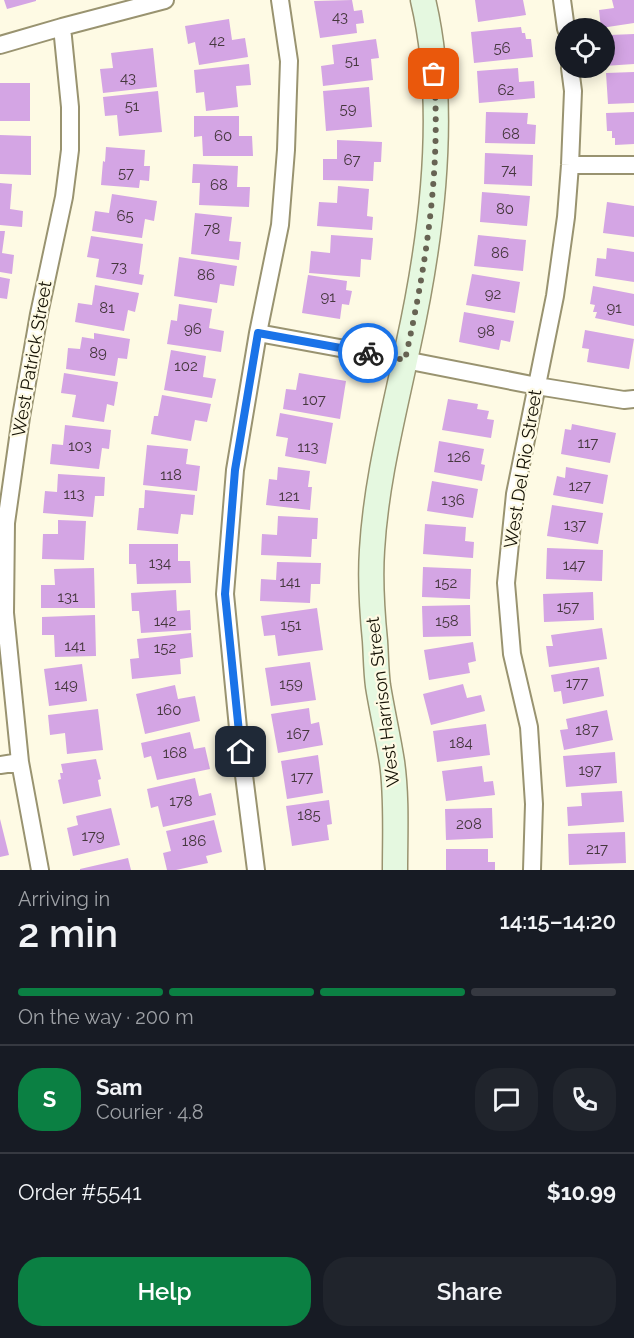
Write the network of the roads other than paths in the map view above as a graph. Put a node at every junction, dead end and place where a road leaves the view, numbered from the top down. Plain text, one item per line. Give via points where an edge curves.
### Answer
1 (165, 0) edge
2 (280, 0) edge
3 (423, 0) edge
4 (562, 0) edge
5 (564, 18) edge
6 (62, 27) junction
7 (0, 45) edge
8 (571, 78) edge
9 (570, 165) junction
10 (634, 165) edge
11 (258, 333) junction
12 (405, 360) junction
13 (537, 386) junction
14 (634, 399) edge
15 (20, 762) junction
16 (0, 765) edge
17 (40, 870) edge
18 (256, 870) edge
19 (394, 870) edge
20 (532, 870) edge

1 - 6 street
2 - 11 street via 289,61 286,150 280,225
3 - 12 street, West Harrison Street via 432,53 435,154 429,223
4 - 5 street
6 - 7 street
6 - 15 street, West Patrick Street via 70,150 23,406 6,523 5,613
8 - 9 street, West Del Rio Street
9 - 10 street
9 - 13 street, West Del Rio Street via 555,296
11 - 12 street
11 - 18 street via 235,470 225,594
12 - 13 street
12 - 19 street, West Harrison Street via 380,487 372,551 378,683 392,764
13 - 14 street
13 - 20 street, West Del Rio Street via 515,494 506,583 512,654 529,727 534,804
15 - 16 street
15 - 17 street, West Patrick Street

